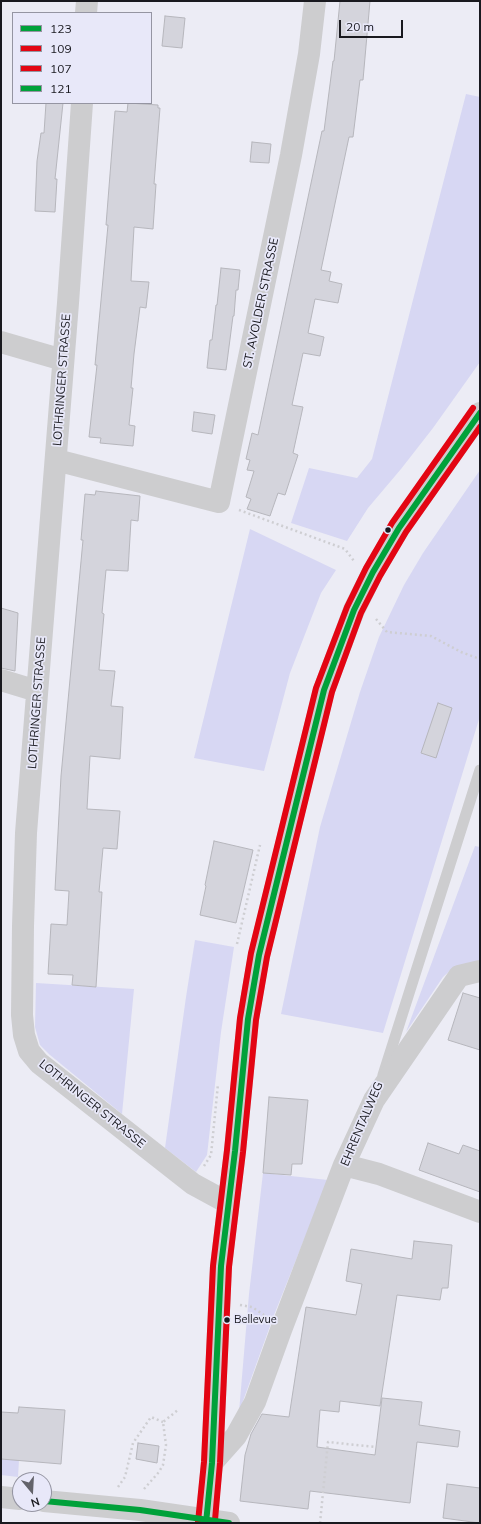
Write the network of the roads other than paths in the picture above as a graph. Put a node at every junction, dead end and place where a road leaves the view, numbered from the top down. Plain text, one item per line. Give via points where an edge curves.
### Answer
1 (87, 1) edge
2 (315, 1) edge
3 (86, 12) edge
4 (82, 104) edge
5 (1, 342) edge
6 (63, 360) junction
7 (480, 413) edge
8 (56, 460) junction
9 (1, 680) edge
10 (37, 691) junction
11 (480, 770) edge
12 (480, 971) edge
13 (374, 1100) junction
14 (344, 1165) junction
15 (228, 1203) junction
16 (480, 1212) edge
17 (212, 1463) junction
18 (1, 1497) edge
19 (12, 1498) edge
20 (52, 1502) edge
21 (164, 1519) edge
22 (207, 1521) edge
23 (229, 1523) edge

1 - 3 street
2 - 8 street, ST. AVOLDER STRASSE via 309,54 288,171 219,502
4 - 6 street, LOTHRINGER STRASSE
5 - 6 street
6 - 8 street, LOTHRINGER STRASSE
7 - 15 street via 399,528 372,572 354,610 324,690 253,986
8 - 10 street, LOTHRINGER STRASSE
9 - 10 street
10 - 15 street, LOTHRINGER STRASSE via 22,926 22,1015 29,1051 39,1063 193,1184
11 - 13 lane, EHRENTALWEG
12 - 13 street via 458,976
13 - 14 street, EHRENTALWEG
14 - 16 street via 379,1174
14 - 17 street, EHRENTALWEG via 255,1402 236,1436
15 - 17 street via 221,1266
17 - 22 street
18 - 19 street
20 - 21 street via 140,1510
21 - 22 street
22 - 23 street

